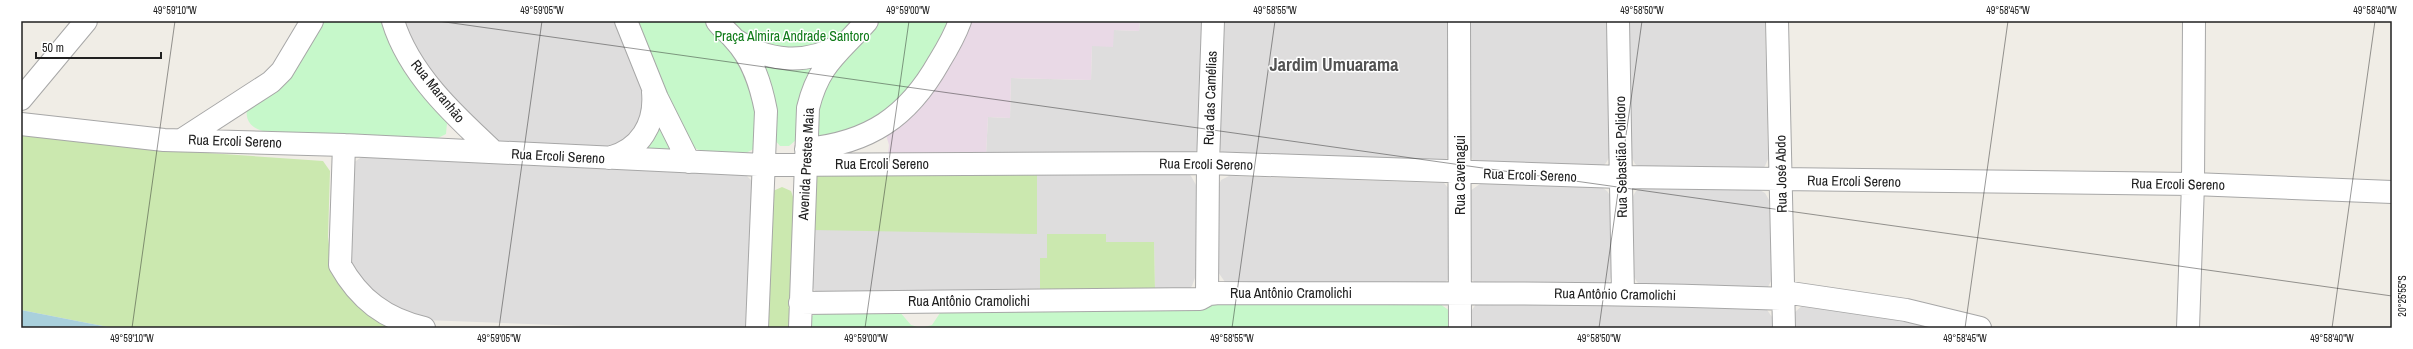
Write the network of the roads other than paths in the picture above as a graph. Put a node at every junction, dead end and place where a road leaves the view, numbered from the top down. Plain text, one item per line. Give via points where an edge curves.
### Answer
1 (86, 21) edge
2 (312, 21) edge
3 (393, 21) edge
4 (626, 21) edge
5 (717, 21) edge
6 (867, 21) edge
7 (960, 21) edge
8 (1213, 21) edge
9 (1459, 21) edge
10 (1618, 21) edge
11 (1777, 21) edge
12 (2194, 21) edge
13 (734, 39) junction
14 (846, 42) junction
15 (651, 84) junction
16 (21, 99) edge
17 (21, 124) edge
18 (875, 130) junction
19 (183, 139) junction
20 (344, 145) junction
21 (494, 152) junction
22 (805, 157) junction
23 (608, 158) junction
24 (689, 162) junction
25 (1208, 163) junction
26 (878, 164) junction
27 (763, 165) junction
28 (1460, 173) junction
29 (1621, 177) junction
30 (1781, 180) junction
31 (2193, 184) junction
32 (2392, 192) edge
33 (1460, 294) junction
34 (1623, 294) junction
35 (1207, 295) junction
36 (1784, 295) junction
37 (800, 303) junction
38 (424, 328) edge
39 (757, 328) edge
40 (800, 328) edge
41 (1460, 328) edge
42 (1784, 328) edge
43 (1980, 328) edge
44 (2188, 328) edge

1 - 16 street
2 - 19 street via 282,71 271,82
3 - 21 street, Rua Maranhão via 410,57 427,82 464,124
4 - 15 street
5 - 13 street
6 - 14 street, Avenida Prestes Maia
7 - 18 street via 921,91 895,117
8 - 25 street, Rua das Camélias
9 - 28 street, Rua Cavenagui
10 - 29 street, Rua Sebastião Polidoro
11 - 30 street, Rua José Abdo
12 - 31 street
13 - 14 street via 758,53 788,59 819,55
13 - 27 street via 752,66 764,98 766,125
14 - 22 street, Avenida Prestes Maia via 824,67 811,95 807,114
15 - 23 street via 654,104 646,131 632,148
15 - 24 street
17 - 19 street, Rua Ercoli Sereno via 164,140
18 - 22 street via 847,143
18 - 26 street via 882,146
19 - 20 street, Rua Ercoli Sereno
20 - 21 street, Rua Ercoli Sereno
20 - 38 street via 340,265 357,291 374,306 394,319
21 - 23 street, Rua Ercoli Sereno
22 - 26 street, Rua Ercoli Sereno
22 - 27 street, Rua Ercoli Sereno
22 - 37 street, Avenida Prestes Maia
23 - 24 street, Rua Ercoli Sereno
24 - 27 street, Rua Ercoli Sereno
25 - 26 street, Rua Ercoli Sereno
25 - 28 street, Rua Ercoli Sereno
25 - 35 street, Rua das Camélias
27 - 39 street
28 - 29 street, Rua Ercoli Sereno
28 - 33 street, Rua Cavenagui
29 - 30 street, Rua Ercoli Sereno
29 - 34 street, Rua Sebastião Polidoro
30 - 31 street, Rua Ercoli Sereno
30 - 36 street, Rua José Abdo
31 - 32 street, Rua Ercoli Sereno
31 - 44 street
33 - 34 street, Rua Antônio Cramolichi
33 - 35 street, Rua Antônio Cramolichi
33 - 41 street, Rua Cavenagui
34 - 36 street, Rua Antônio Cramolichi
35 - 37 street, Rua Antônio Cramolichi via 1200,299
36 - 42 street, Rua José Abdo
36 - 43 street, Rua Antônio Cramolichi via 1906,310
37 - 40 street, Avenida Prestes Maia

